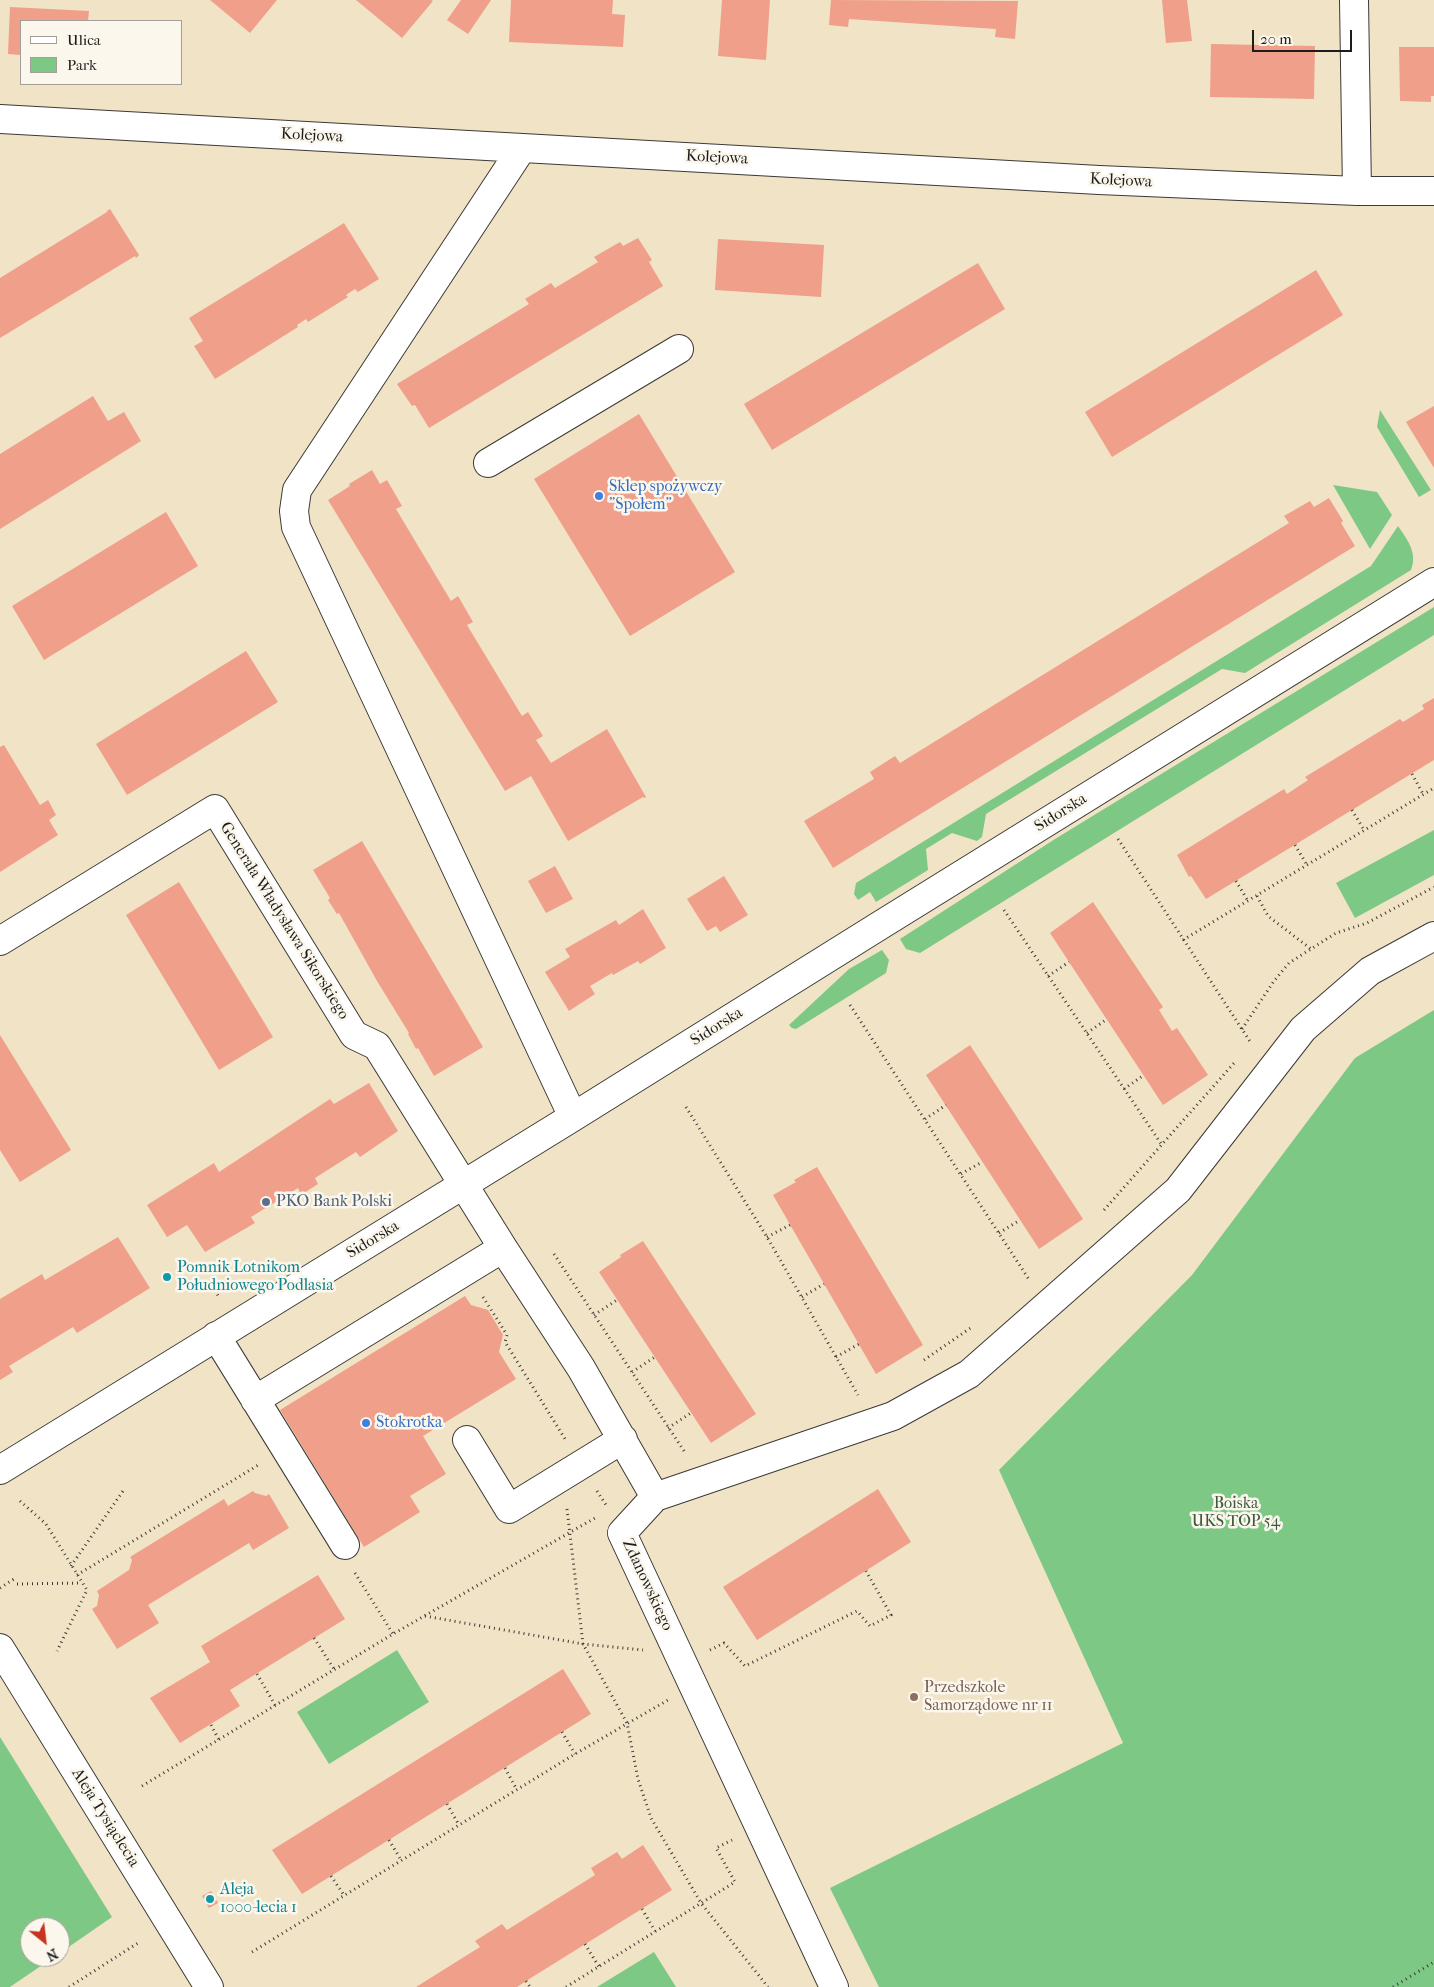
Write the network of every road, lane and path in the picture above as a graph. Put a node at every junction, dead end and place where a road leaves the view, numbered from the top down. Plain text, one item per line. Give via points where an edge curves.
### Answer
1 (1354, 0) edge
2 (0, 118) edge
3 (522, 148) junction
4 (1357, 191) junction
5 (1434, 191) edge
6 (679, 349) dead end
7 (488, 463) dead end
8 (1434, 582) edge
9 (1412, 774) dead end
10 (1434, 788) edge
11 (1423, 794) junction
12 (1352, 810) dead end
13 (1364, 830) junction
14 (1118, 839) dead end
15 (1295, 845) dead end
16 (1307, 865) junction
17 (1236, 881) dead end
18 (1434, 887) edge
19 (1256, 896) junction
20 (1248, 901) junction
21 (1004, 910) dead end
22 (1434, 936) edge
23 (1183, 940) junction
24 (0, 941) edge
25 (1311, 949) junction
26 (1069, 962) dead end
27 (1048, 976) junction
28 (850, 1005) dead end
29 (1107, 1019) dead end
30 (1242, 1030) junction
31 (1087, 1033) junction
32 (1245, 1051) dead end
33 (1239, 1058) dead end
34 (1144, 1075) dead end
35 (1124, 1089) junction
36 (946, 1106) dead end
37 (686, 1107) dead end
38 (573, 1117) junction
39 (925, 1119) junction
40 (1162, 1145) junction
41 (982, 1162) dead end
42 (961, 1174) junction
43 (463, 1185) junction
44 (1102, 1213) dead end
45 (1020, 1220) dead end
46 (790, 1225) dead end
47 (999, 1233) junction
48 (767, 1237) junction
49 (502, 1248) junction
50 (554, 1254) dead end
51 (462, 1272) junction
52 (824, 1284) dead end
53 (212, 1286) dead end
54 (1024, 1287) dead end
55 (219, 1296) dead end
56 (802, 1297) junction
57 (617, 1300) dead end
58 (594, 1315) junction
59 (972, 1326) dead end
60 (216, 1336) junction
61 (859, 1344) dead end
62 (655, 1357) dead end
63 (836, 1357) junction
64 (917, 1365) dead end
65 (632, 1372) junction
66 (866, 1391) dead end
67 (255, 1400) junction
68 (691, 1413) dead end
69 (668, 1428) junction
70 (623, 1439) junction
71 (467, 1440) dead end
72 (285, 1449) junction
73 (687, 1457) dead end
74 (0, 1470) edge
75 (572, 1471) junction
76 (123, 1491) dead end
77 (655, 1497) junction
78 (20, 1501) dead end
79 (609, 1510) dead end
80 (601, 1514) dead end
81 (569, 1532) junction
82 (345, 1545) joint
83 (72, 1566) junction
84 (866, 1571) dead end
85 (77, 1575) junction
86 (14, 1579) dead end
87 (82, 1583) junction
88 (17, 1584) dead end
89 (0, 1588) edge
90 (424, 1616) junction
91 (393, 1634) junction
92 (314, 1638) dead end
93 (583, 1644) junction
94 (0, 1648) edge
95 (57, 1651) dead end
96 (679, 1653) junction
97 (334, 1670) junction
98 (257, 1674) dead end
99 (694, 1686) junction
100 (275, 1705) junction
101 (627, 1723) junction
102 (211, 1725) dead end
103 (562, 1732) dead end
104 (219, 1740) junction
105 (575, 1754) junction
106 (505, 1768) dead end
107 (142, 1786) dead end
108 (517, 1790) junction
109 (447, 1804) dead end
110 (459, 1825) junction
111 (759, 1826) junction
112 (390, 1840) dead end
113 (401, 1860) junction
114 (331, 1876) dead end
115 (344, 1895) junction
116 (701, 1903) junction
117 (642, 1909) dead end
118 (656, 1931) junction
119 (138, 1943) dead end
120 (585, 1944) dead end
121 (252, 1952) dead end
122 (1434, 1962) edge
123 (598, 1967) junction
124 (526, 1981) dead end
125 (69, 1987) edge
126 (209, 1987) edge
127 (530, 1987) edge
128 (566, 1987) edge
129 (768, 1987) edge
130 (834, 1987) edge
131 (1394, 1987) edge

1 - 4 street
2 - 3 street, Kolejowa
3 - 4 street, Kolejowa
3 - 38 street via 298,490 294,511 296,527
4 - 5 street, Kolejowa
6 - 7 street
8 - 38 street, Sidorska
9 - 11 path
10 - 11 path
11 - 13 path
12 - 13 path
13 - 16 path
14 - 23 path
15 - 16 path
16 - 19 path
17 - 20 path
18 - 25 path via 1367,923 1336,932
19 - 20 path
19 - 25 path via 1268,916
20 - 23 path
21 - 27 path
22 - 77 street via 1370,971 1303,1029 1178,1190 969,1374 893,1416
23 - 30 path
24 - 43 street, Generała Władysława Sikorskiego via 215,809 354,1035 377,1046
25 - 30 path via 1289,962
26 - 27 path
27 - 31 path
28 - 39 path
29 - 31 path
30 - 32 path via 1251,1043
31 - 35 path
33 - 40 path
34 - 35 path
35 - 40 path
36 - 39 path
37 - 48 path
38 - 43 street, Sidorska
39 - 42 path
40 - 44 path
41 - 42 path
42 - 47 path
43 - 49 street
43 - 60 street, Sidorska
45 - 47 path
46 - 48 path
47 - 54 path via 1031,1282
48 - 56 path
49 - 51 street
49 - 70 street via 581,1368
50 - 58 path
51 - 67 street
51 - 75 path via 484,1297 507,1335 505,1342
52 - 56 path
53 - 55 path
56 - 63 path
57 - 58 path
58 - 65 path
59 - 64 path
60 - 67 street
60 - 74 street, Sidorska
61 - 63 path
62 - 65 path
63 - 66 path via 858,1395
65 - 69 path
67 - 72 street
68 - 69 path
69 - 73 path
70 - 75 street
70 - 77 street
71 - 75 street via 509,1510
72 - 82 street
72 - 85 path
75 - 79 path
75 - 81 path
76 - 83 path
77 - 96 street, Zdanowskiego via 622,1533
78 - 83 path via 46,1524
80 - 81 path
81 - 90 path
81 - 93 path
82 - 91 path via 343,1552
83 - 85 path
84 - 96 path via 891,1614 870,1626 857,1611 745,1666 724,1643
85 - 87 path
86 - 89 path
87 - 88 path
87 - 95 path via 87,1590
90 - 91 path
90 - 93 path
91 - 97 path
92 - 97 path
93 - 96 path
93 - 101 path
94 - 126 street, Aleja Tysiąclecia
96 - 99 street, Zdanowskiego
97 - 100 path
98 - 100 path
99 - 101 path
99 - 111 street, Zdanowskiego
100 - 104 path
101 - 105 path
101 - 116 path via 638,1779 651,1818
102 - 104 path
103 - 105 path
104 - 107 path
105 - 108 path
106 - 108 path
108 - 110 path
109 - 110 path
110 - 113 path
111 - 116 path via 716,1848 735,1882
111 - 130 street, Zdanowskiego
112 - 113 path
113 - 115 path
114 - 115 path
115 - 121 path
116 - 118 path
116 - 129 path
117 - 118 path
118 - 123 path
119 - 125 path
120 - 123 path
122 - 131 path
123 - 128 path
124 - 127 path

